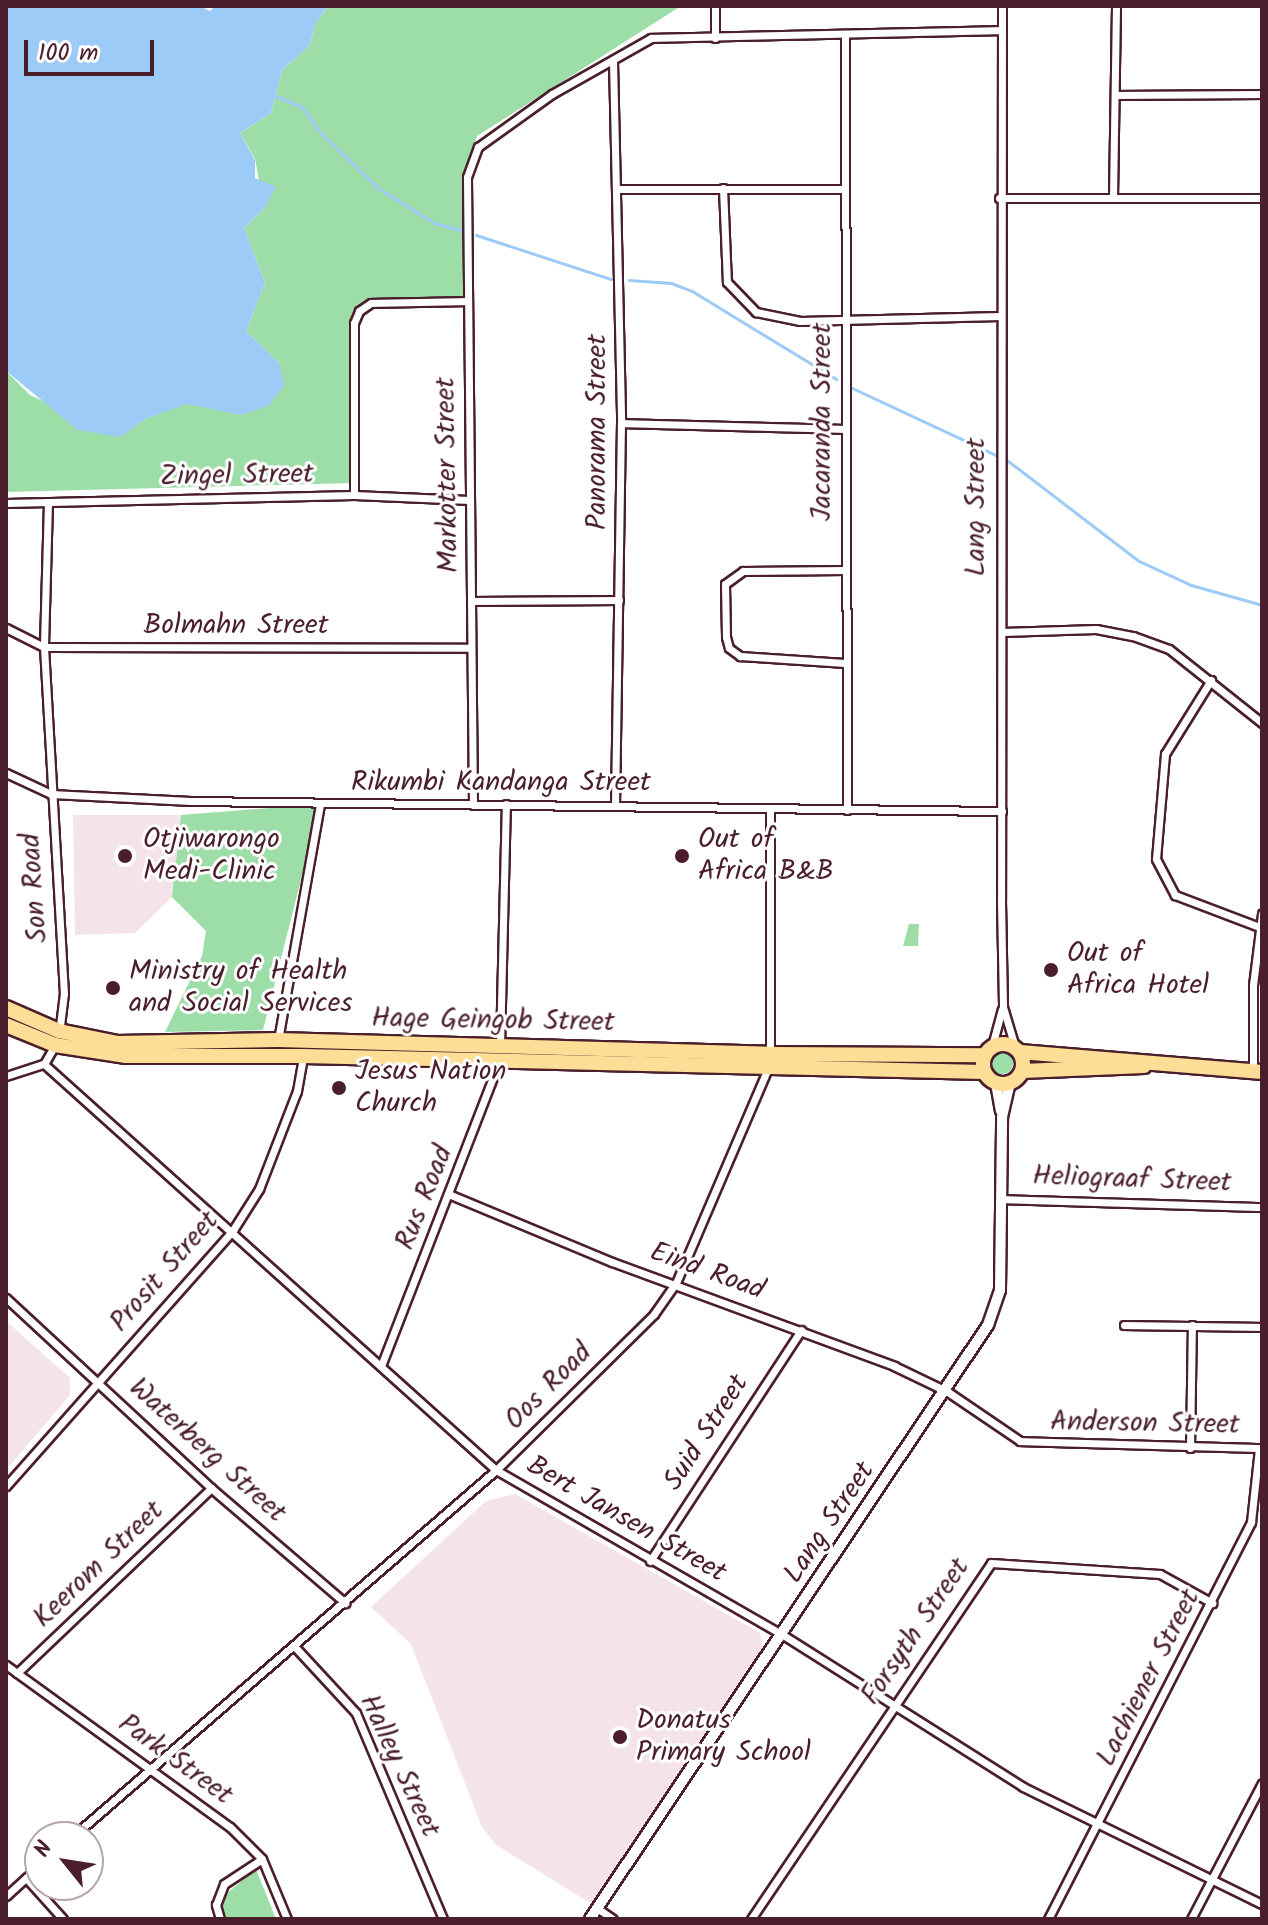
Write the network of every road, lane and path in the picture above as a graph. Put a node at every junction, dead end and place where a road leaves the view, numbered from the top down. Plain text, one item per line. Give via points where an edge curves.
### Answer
1 (715, 6) edge
2 (1002, 6) edge
3 (1116, 6) edge
4 (1002, 30) junction
5 (845, 35) junction
6 (715, 38) junction
7 (613, 61) junction
8 (1262, 94) edge
9 (1115, 95) junction
10 (723, 188) junction
11 (619, 189) junction
12 (844, 189) junction
13 (1113, 197) junction
14 (999, 198) junction
15 (1262, 198) edge
16 (468, 301) junction
17 (1000, 316) junction
18 (846, 319) junction
19 (621, 423) junction
20 (843, 429) junction
21 (354, 495) junction
22 (469, 500) junction
23 (48, 502) junction
24 (6, 503) edge
25 (845, 570) junction
26 (619, 600) junction
27 (473, 601) junction
28 (6, 628) edge
29 (1002, 632) junction
30 (44, 647) junction
31 (471, 648) junction
32 (845, 663) junction
33 (1211, 680) junction
34 (1262, 723) edge
35 (6, 773) edge
36 (51, 794) junction
37 (320, 804) junction
38 (506, 804) junction
39 (615, 804) junction
40 (473, 805) junction
41 (770, 810) junction
42 (847, 810) junction
43 (1002, 811) junction
44 (1262, 914) edge
45 (1260, 927) edge
46 (1003, 1007) junction
47 (7, 1016) edge
48 (57, 1038) junction
49 (278, 1040) junction
50 (988, 1050) junction
51 (1018, 1050) junction
52 (500, 1055) junction
53 (303, 1056) junction
54 (769, 1060) junction
55 (44, 1064) junction
56 (1148, 1065) junction
57 (1022, 1071) junction
58 (1257, 1072) edge
59 (6, 1076) edge
60 (997, 1079) junction
61 (451, 1195) junction
62 (1001, 1199) junction
63 (1262, 1207) edge
64 (233, 1230) junction
65 (676, 1283) junction
66 (6, 1298) edge
67 (1124, 1325) dead end
68 (1192, 1325) junction
69 (1262, 1327) edge
70 (801, 1330) junction
71 (381, 1366) junction
72 (98, 1382) junction
73 (948, 1392) junction
74 (1190, 1448) junction
75 (1261, 1448) edge
76 (496, 1470) junction
77 (6, 1486) edge
78 (211, 1488) junction
79 (650, 1561) junction
80 (345, 1603) junction
81 (1212, 1603) junction
82 (783, 1635) junction
83 (294, 1646) junction
84 (6, 1665) edge
85 (17, 1673) junction
86 (893, 1705) junction
87 (149, 1769) junction
88 (1262, 1783) edge
89 (90, 1821) edge
90 (1098, 1825) junction
91 (262, 1859) junction
92 (1211, 1879) junction
93 (24, 1880) edge
94 (6, 1896) edge
95 (47, 1901) edge
96 (1262, 1904) edge
97 (597, 1908) junction
98 (63, 1919) edge
99 (220, 1919) edge
100 (287, 1919) edge
101 (443, 1919) edge
102 (590, 1919) edge
103 (613, 1919) edge
104 (751, 1919) edge
105 (1048, 1919) edge
106 (1191, 1919) edge

1 - 6 street
2 - 4 street, Lang Street
3 - 9 street
4 - 5 street
4 - 14 street, Lang Street
5 - 6 street
5 - 12 street, Jacaranda Street
6 - 7 street via 651,38
7 - 11 street, Panorama Street
7 - 16 street, Markotter Street via 552,94 478,147 467,177
8 - 9 street
9 - 13 street
10 - 11 street
10 - 12 street
10 - 18 street via 727,282 740,300 776,319
11 - 19 street, Panorama Street
12 - 18 street, Jacaranda Street
13 - 14 street
13 - 15 street
14 - 17 street, Lang Street
16 - 21 street via 371,303 359,311 354,323
16 - 22 street, Markotter Street
17 - 18 street
17 - 29 street, Lang Street
18 - 20 street, Jacaranda Street
19 - 20 street
19 - 26 street, Panorama Street
20 - 25 street, Jacaranda Street
21 - 22 street, Zingel Street
21 - 23 street, Zingel Street
22 - 27 street, Markotter Street
23 - 24 street, Zingel Street
23 - 30 street, Son Road
25 - 32 street, Jacaranda Street
25 - 32 street via 743,571 725,584 726,637 729,648 740,656
26 - 27 street
26 - 39 street, Panorama Street
27 - 31 street, Markotter Street
28 - 30 street, Bolmahn Street
29 - 33 street via 1096,629 1133,636 1169,649
29 - 43 street, Lang Street
30 - 31 street, Bolmahn Street
30 - 36 street, Son Road
31 - 40 street, Markotter Street
32 - 42 street, Jacaranda Street
33 - 34 street
33 - 45 street via 1165,754 1156,859 1175,895
35 - 36 street, Rikumbi Kandanga Street
36 - 37 street, Rikumbi Kandanga Street
36 - 48 street, Son Road via 64,993
37 - 40 street, Rikumbi Kandanga Street
37 - 49 street
38 - 39 street, Rikumbi Kandanga Street
38 - 40 street, Rikumbi Kandanga Street
38 - 52 street, Rus Road
39 - 41 street, Rikumbi Kandanga Street
41 - 42 street, Rikumbi Kandanga Street
41 - 54 street, Oos Road
42 - 43 street, Rikumbi Kandanga Street
43 - 46 street, Lang Street
44 - 45 street
45 - 58 street
46 - 50 street, Lang Street
46 - 51 street, Lang Street
47 - 48 highway, Hage Geingob Street
48 - 49 highway, Hage Geingob Street via 117,1043
48 - 53 highway, Hage Geingob Street via 126,1056
48 - 55 street, Son Road
49 - 52 highway, Hage Geingob Street
50 - 51 highway, Hage Geingob Street
50 - 54 highway, Hage Geingob Street
50 - 60 highway
51 - 56 highway, Hage Geingob Street
51 - 57 highway
52 - 53 highway, Hage Geingob Street
52 - 54 highway, Hage Geingob Street
52 - 61 street, Rus Road
53 - 64 street, Prosit Street via 297,1091 259,1189
54 - 60 highway, Hage Geingob Street
54 - 65 street, Oos Road
55 - 59 street
55 - 64 street, Bert Jansen Street
56 - 57 highway
56 - 58 highway
57 - 60 highway
60 - 62 street, Lang Street
61 - 65 street, Eind Road
61 - 71 street, Rus Road
62 - 63 street, Heliograaf Street
62 - 73 street, Lang Street via 999,1298
64 - 71 street, Bert Jansen Street
64 - 72 street, Prosit Street
65 - 70 street, Eind Road
65 - 76 street, Oos Road via 654,1314
66 - 72 street, Waterberg Street
67 - 68 street
68 - 69 street
68 - 74 street
70 - 73 street, Eind Road
70 - 79 street, Suid Street
71 - 76 street, Bert Jansen Street
72 - 77 street, Prosit Street
72 - 78 street, Waterberg Street
73 - 74 street, Anderson Street via 1031,1444
73 - 82 street, Lang Street
74 - 75 street, Anderson Street
75 - 81 street, Lachiener Street via 1256,1505
76 - 79 street, Bert Jansen Street
76 - 80 street, Oos Road
78 - 80 street, Waterberg Street
78 - 85 street, Keerom Street
79 - 82 street, Bert Jansen Street
80 - 83 street, Oos Road
81 - 86 street, Forsyth Street via 1160,1574 994,1561
81 - 90 street, Lachiener Street
82 - 86 street, Bert Jansen Street
82 - 97 street, Lang Street
83 - 87 street, Oos Road
83 - 101 street, Halley Street via 356,1713
84 - 85 street, Park Street
85 - 87 street, Park Street
86 - 90 street, Bert Jansen Street via 1009,1780
86 - 104 street, Forsyth Street
87 - 89 street, Oos Road
87 - 91 street, Park Street via 230,1827
88 - 92 street
90 - 92 street, Bert Jansen Street
90 - 105 street, Lachiener Street
91 - 99 street via 224,1884 216,1905
91 - 100 street, Park Street
92 - 96 street, Bert Jansen Street
92 - 106 street
93 - 94 street
95 - 98 street
97 - 102 street, Lang Street
97 - 103 street

